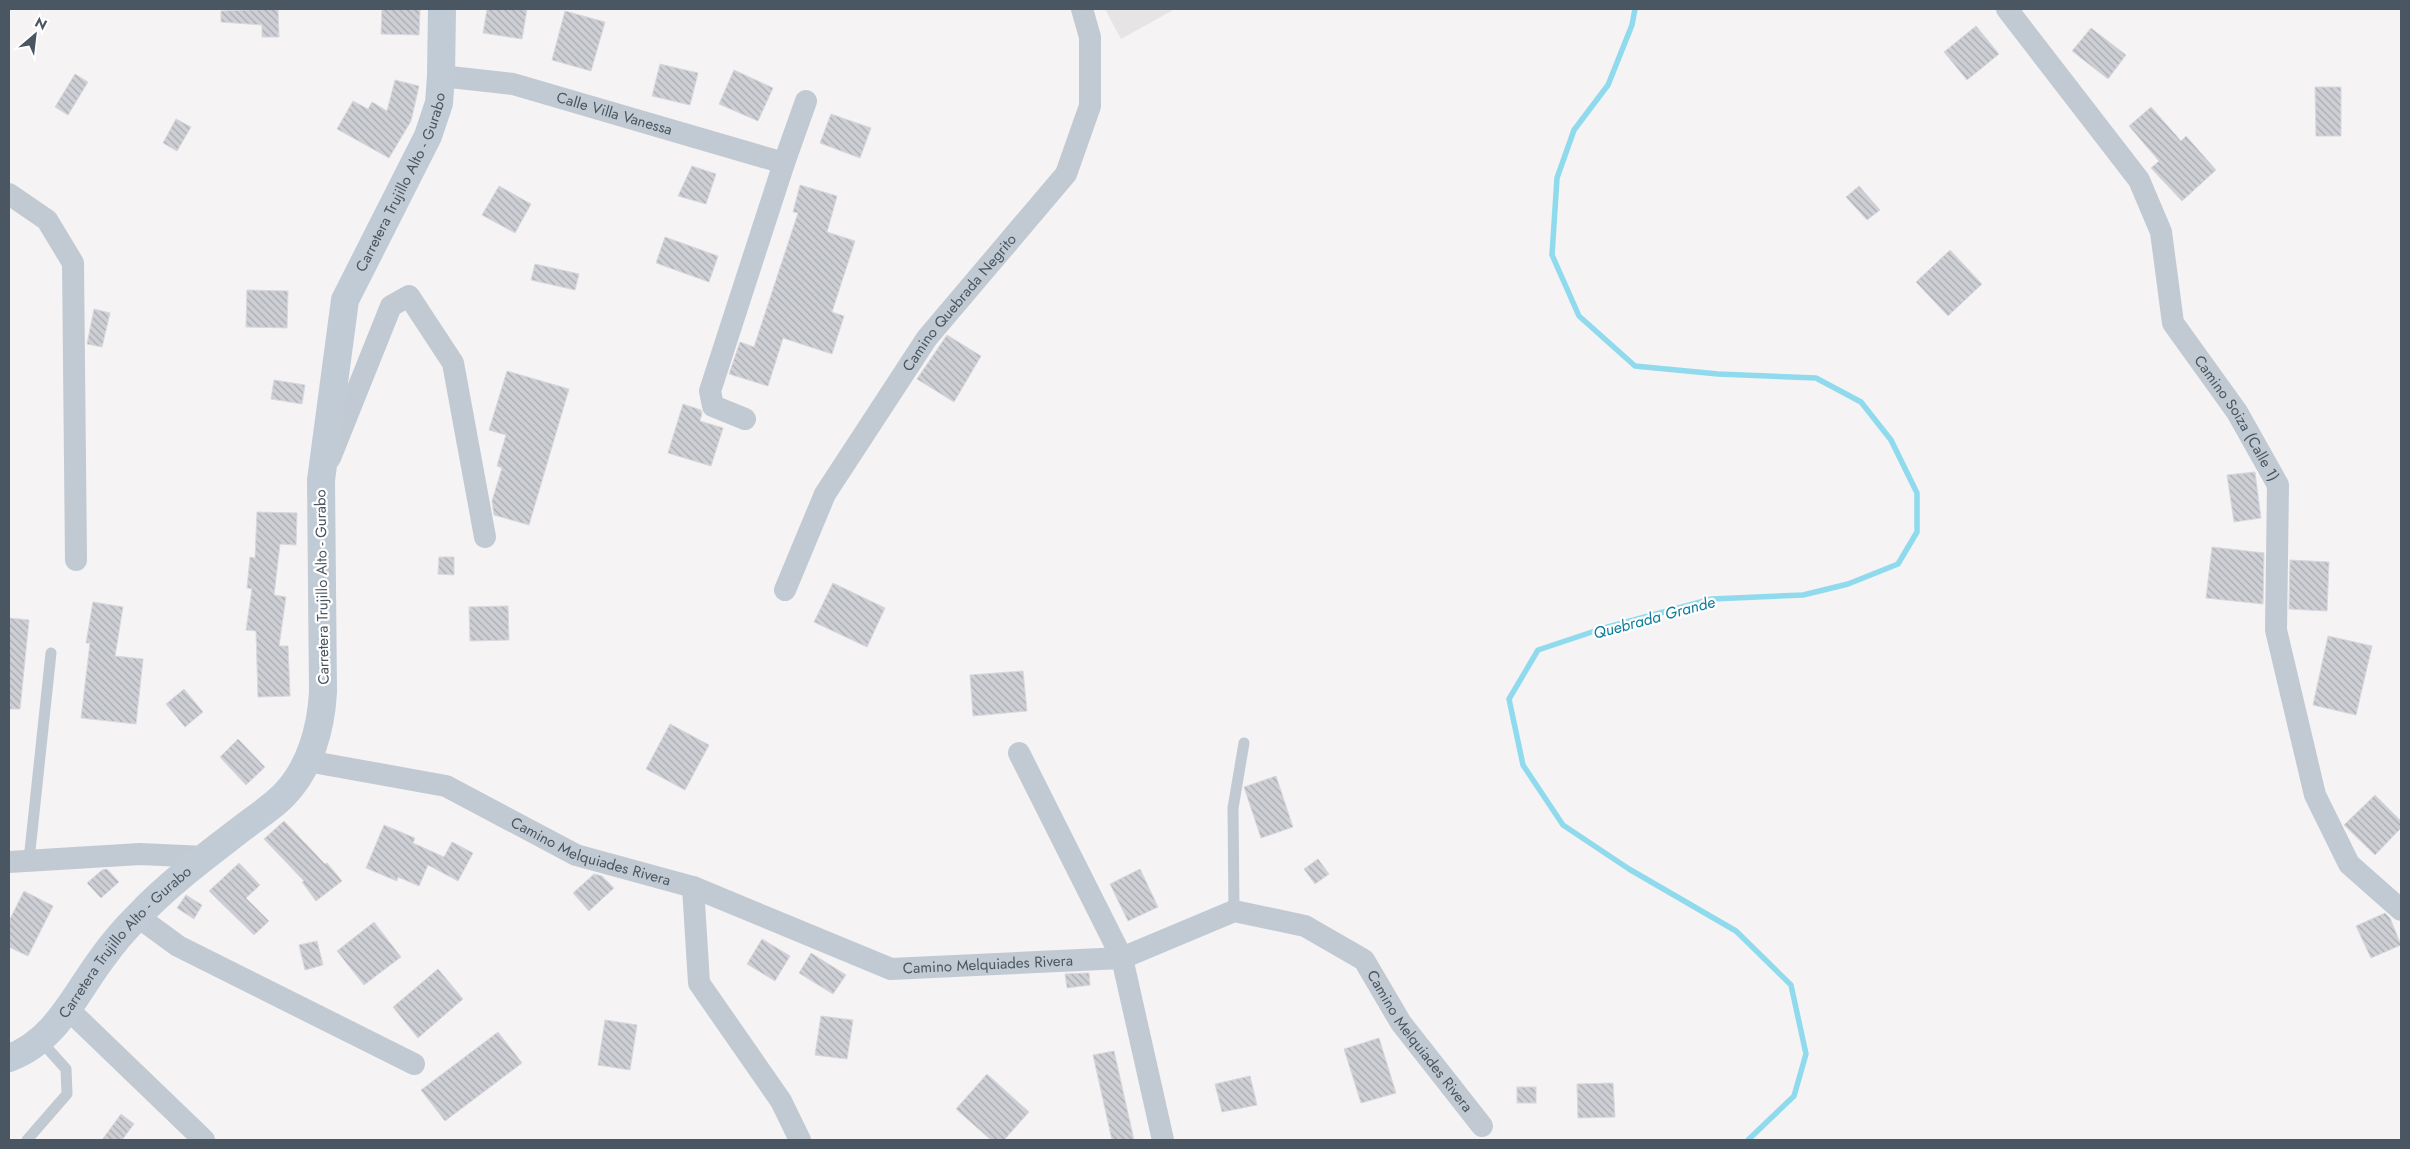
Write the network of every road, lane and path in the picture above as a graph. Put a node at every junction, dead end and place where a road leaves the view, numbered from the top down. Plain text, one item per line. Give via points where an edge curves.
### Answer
1 (442, 9) edge
2 (1082, 9) edge
3 (2007, 9) edge
4 (442, 76) junction
5 (806, 101) dead end
6 (784, 162) junction
7 (9, 194) edge
8 (745, 419) dead end
9 (321, 480) junction
10 (485, 537) dead end
11 (76, 560) dead end
12 (785, 590) dead end
13 (51, 654) dead end
14 (1244, 743) dead end
15 (1018, 753) dead end
16 (307, 761) junction
17 (205, 857) junction
18 (19, 861) edge
19 (693, 887) junction
20 (2398, 903) edge
21 (1234, 911) junction
22 (138, 916) junction
23 (1122, 958) junction
24 (69, 1010) junction
25 (40, 1040) junction
26 (9, 1058) edge
27 (414, 1064) dead end
28 (1482, 1126) dead end
29 (27, 1140) edge
30 (204, 1140) edge
31 (800, 1140) edge
32 (1163, 1140) edge

1 - 4 main road, Carretera Trujillo Alto - Gurabo
2 - 12 street, Camino Quebrada Negrito via 1090,36 1090,106 1066,174 927,338 826,494
3 - 20 street, Camino Soiza (Calle 1) via 2138,180 2161,232 2173,323 2237,412 2278,485 2276,630 2315,795 2349,864
4 - 6 street, Calle Villa Vanessa via 513,84
4 - 9 main road, Carretera Trujillo Alto - Gurabo via 428,136 345,300
5 - 6 street
6 - 8 street via 710,391 713,406
7 - 11 street via 47,220 73,263
9 - 10 street via 391,306 409,296 453,362
9 - 16 main road, Carretera Trujillo Alto - Gurabo via 322,714
13 - 18 lane
14 - 21 lane via 1233,808
15 - 23 street
16 - 17 main road, Carretera Trujillo Alto - Gurabo via 284,796
16 - 19 street, Camino Melquiades Rivera via 446,786 576,855
17 - 18 street via 140,854
17 - 22 main road, Carretera Trujillo Alto - Gurabo
19 - 23 street, Camino Melquiades Rivera via 891,968
19 - 31 street via 699,984 780,1101
21 - 23 street, Camino Melquiades Rivera
21 - 28 street, Camino Melquiades Rivera via 1305,926 1364,960 1401,1022
22 - 24 main road, Carretera Trujillo Alto - Gurabo via 102,958
22 - 27 street via 178,946
23 - 32 street
24 - 25 main road, Carretera Trujillo Alto - Gurabo
24 - 30 street
25 - 26 main road, Carretera Trujillo Alto - Gurabo
25 - 29 lane via 66,1069 67,1094

